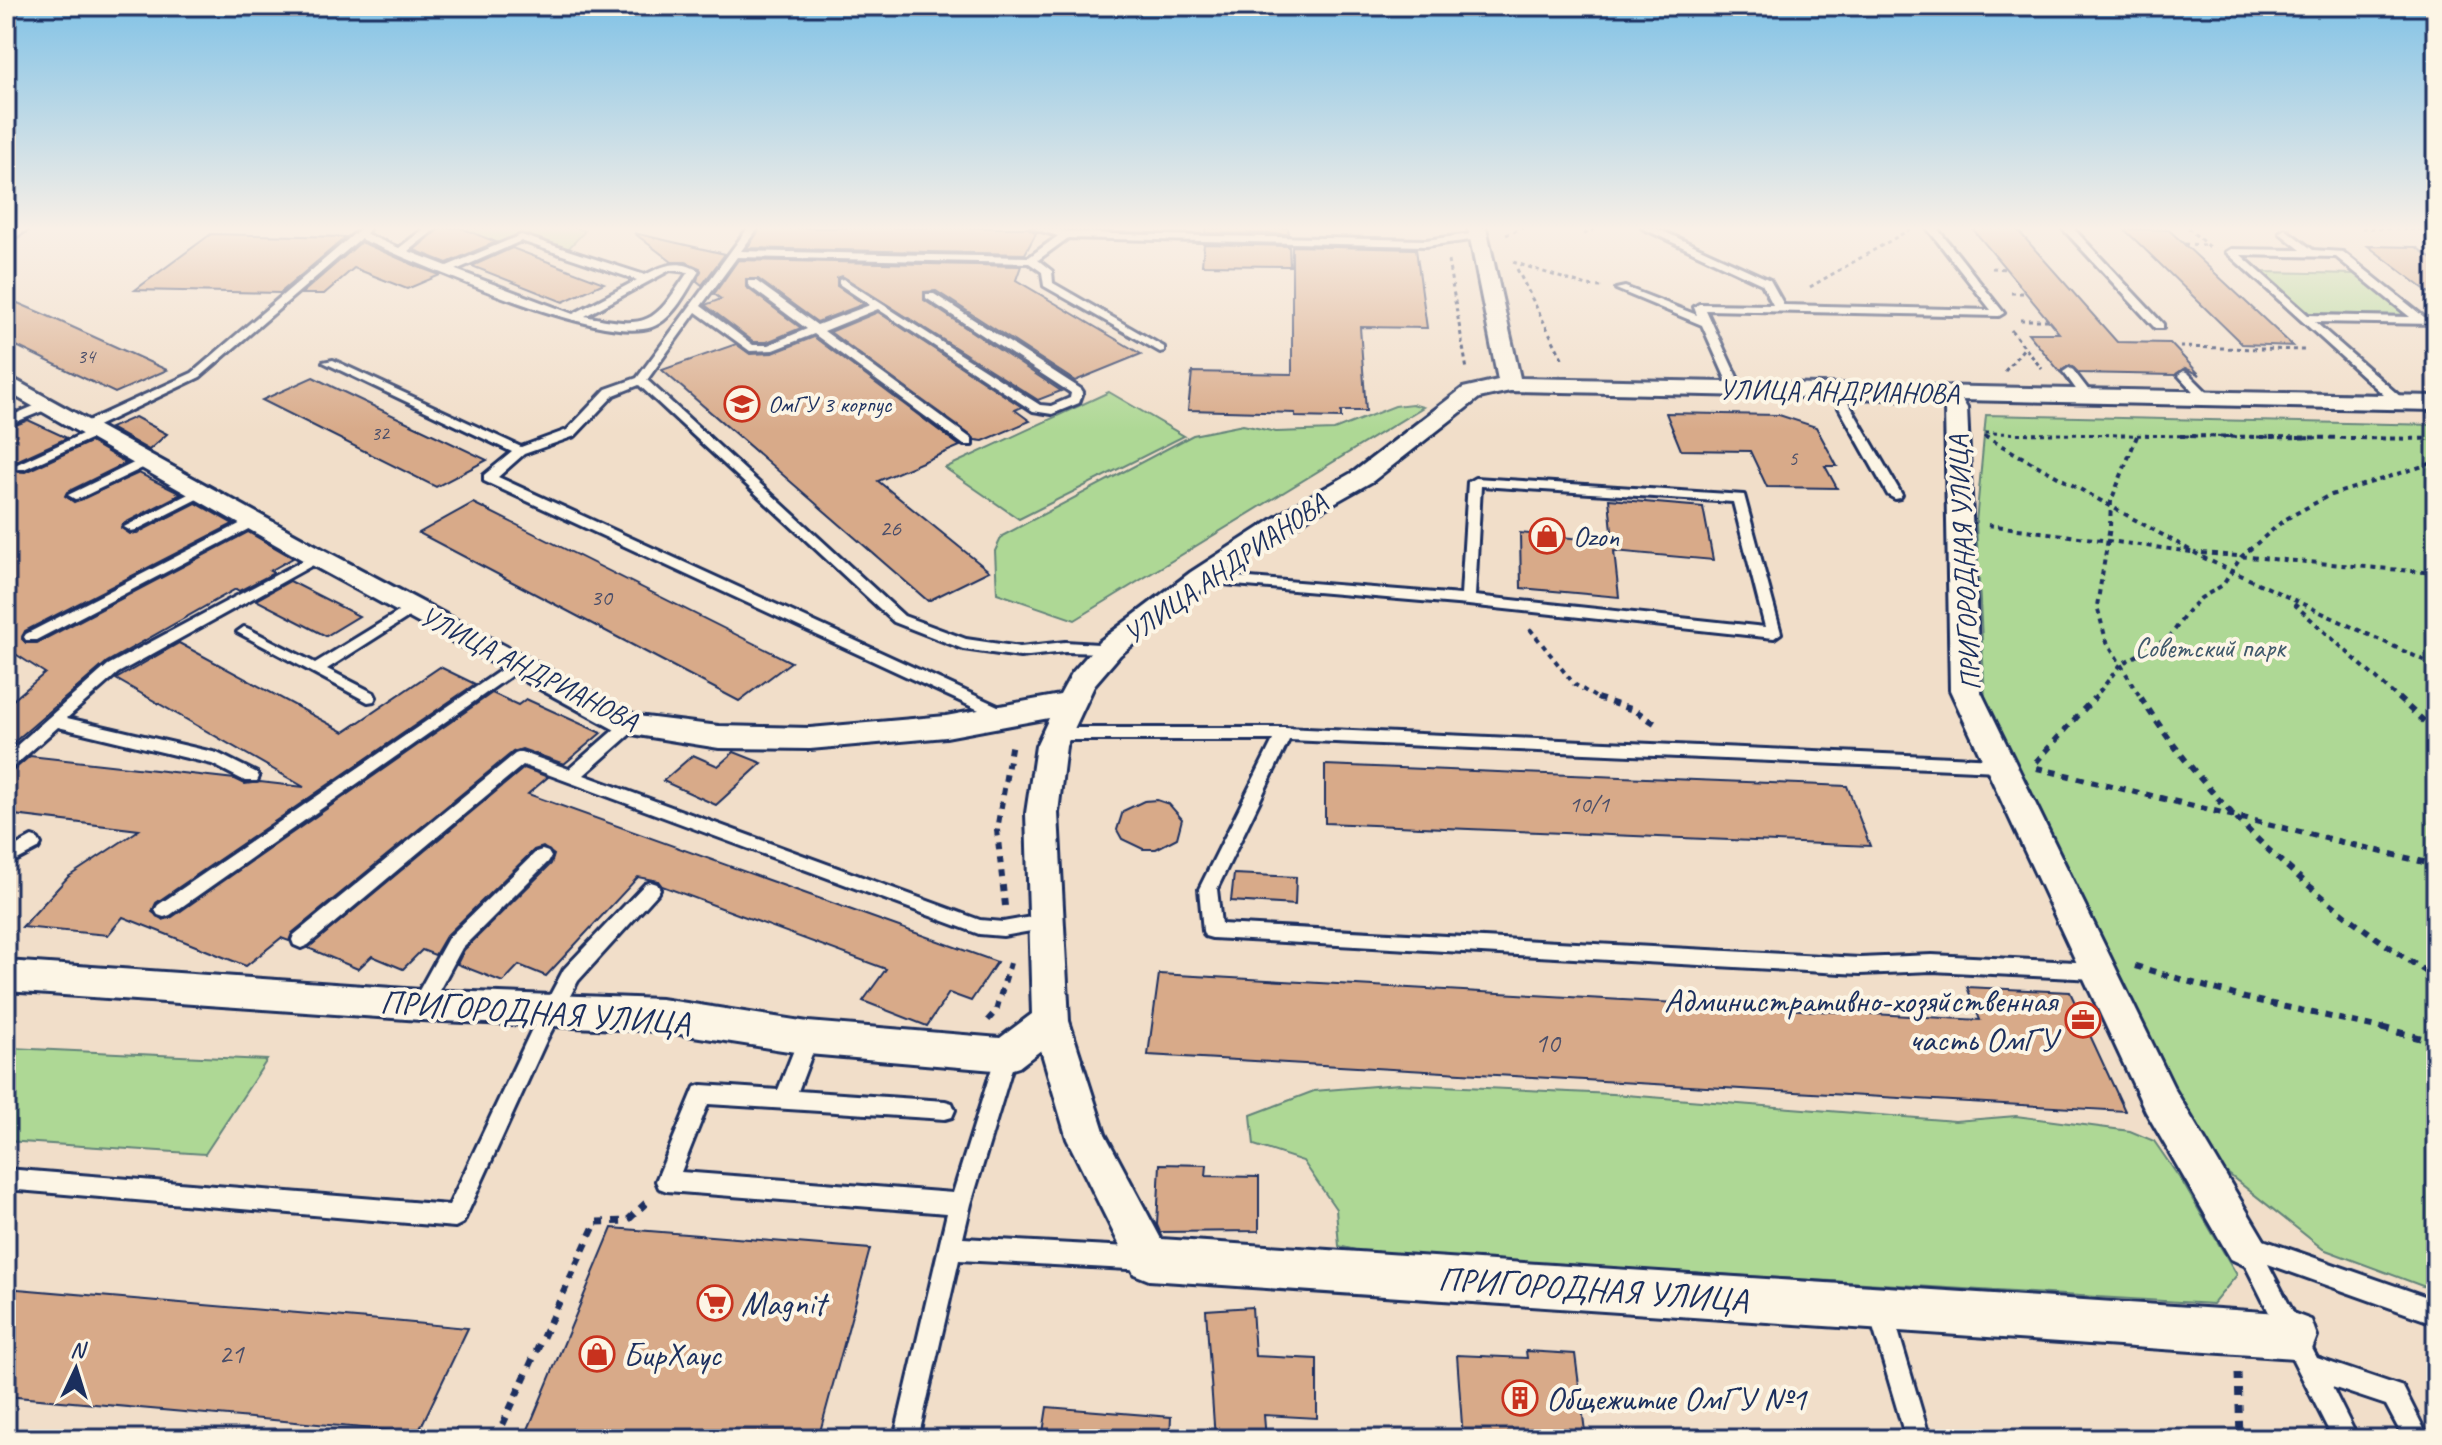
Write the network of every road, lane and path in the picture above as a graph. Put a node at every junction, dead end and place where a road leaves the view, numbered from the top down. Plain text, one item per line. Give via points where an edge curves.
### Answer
1 (288, 295) edge
2 (516, 295) edge
3 (615, 295) edge
4 (676, 295) edge
5 (703, 295) edge
6 (769, 295) edge
7 (864, 295) edge
8 (1068, 295) edge
9 (1454, 295) edge
10 (1491, 295) edge
11 (1529, 295) edge
12 (1637, 295) edge
13 (1773, 295) edge
14 (1797, 295) edge
15 (1985, 295) edge
16 (2130, 295) edge
17 (2280, 295) edge
18 (2390, 295) edge
19 (930, 296) dead end
20 (879, 305) junction
21 (695, 306) junction
22 (1780, 308) junction
23 (575, 317) junction
24 (2305, 318) junction
25 (2032, 320) dead end
26 (2048, 320) dead end
27 (2422, 321) junction
28 (2436, 321) edge
29 (1707, 323) junction
30 (2159, 326) dead end
31 (815, 330) junction
32 (1160, 349) dead end
33 (2341, 350) junction
34 (2188, 356) dead end
35 (1465, 358) dead end
36 (1562, 360) dead end
37 (329, 362) dead end
38 (2043, 369) dead end
39 (2069, 372) dead end
40 (2184, 375) dead end
41 (641, 380) junction
42 (1997, 380) dead end
43 (6, 382) edge
44 (1510, 384) junction
45 (1736, 388) junction
46 (1835, 390) junction
47 (1947, 393) junction
48 (2087, 396) junction
49 (2206, 398) junction
50 (2399, 402) junction
51 (2436, 403) edge
52 (46, 405) junction
53 (6, 422) edge
54 (90, 430) junction
55 (2137, 436) junction
56 (2436, 439) edge
57 (968, 442) dead end
58 (520, 451) junction
59 (146, 461) junction
60 (2436, 462) edge
61 (19, 466) dead end
62 (200, 492) junction
63 (75, 495) dead end
64 (1895, 495) dead end
65 (2111, 507) junction
66 (253, 521) junction
67 (1960, 521) junction
68 (131, 527) dead end
69 (2108, 542) junction
70 (2199, 553) junction
71 (317, 557) junction
72 (2241, 557) junction
73 (2233, 570) junction
74 (2436, 573) edge
75 (1200, 578) junction
76 (2288, 599) junction
77 (1468, 600) junction
78 (1517, 606) junction
79 (413, 608) junction
80 (244, 632) dead end
81 (31, 637) dead end
82 (1110, 648) junction
83 (517, 664) junction
84 (2121, 664) junction
85 (2436, 666) edge
86 (316, 669) junction
87 (368, 697) dead end
88 (1012, 714) junction
89 (1062, 719) junction
90 (55, 721) junction
91 (630, 725) junction
92 (2436, 732) edge
93 (1284, 734) junction
94 (1671, 752) junction
95 (6, 764) edge
96 (1998, 765) junction
97 (251, 777) dead end
98 (571, 777) junction
99 (2234, 816) junction
100 (32, 844) dead end
101 (542, 857) dead end
102 (6, 859) edge
103 (2436, 865) edge
104 (651, 889) dead end
105 (164, 910) dead end
106 (1048, 921) junction
107 (1003, 929) junction
108 (301, 940) dead end
109 (2096, 971) junction
110 (6, 976) edge
111 (2436, 978) edge
112 (421, 1005) junction
113 (553, 1013) junction
114 (1051, 1021) junction
115 (808, 1038) junction
116 (2436, 1042) edge
117 (965, 1051) junction
118 (1006, 1055) junction
119 (786, 1097) junction
120 (945, 1110) dead end
121 (6, 1179) edge
122 (667, 1181) junction
123 (960, 1204) junction
124 (2246, 1245) junction
125 (949, 1248) junction
126 (1149, 1259) junction
127 (1879, 1308) junction
128 (2436, 1312) edge
129 (2237, 1332) junction
130 (2303, 1352) junction
131 (496, 1439) edge
132 (906, 1439) edge
133 (1918, 1439) edge
134 (2240, 1439) edge
135 (2346, 1439) edge
136 (2417, 1439) edge

1 - 54 lane via 196,375
2 - 23 lane
3 - 23 lane
4 - 23 lane via 647,326
5 - 21 lane
6 - 31 lane
7 - 20 lane
8 - 32 lane
9 - 35 path
10 - 44 street
11 - 36 path
12 - 29 lane
13 - 22 lane
14 - 22 path
15 - 22 lane via 1999,313
16 - 30 lane
17 - 24 lane
18 - 27 lane
19 - 20 lane via 1077,392 1075,400 1052,410 1037,408
20 - 31 lane
21 - 31 lane via 750,348 769,348
21 - 41 lane
22 - 29 lane via 1699,307
24 - 27 lane
24 - 33 lane
25 - 26 path
27 - 28 lane
29 - 45 lane
31 - 57 lane
33 - 34 path via 2180,347
33 - 50 lane
37 - 58 lane
38 - 42 path via 2025,347
39 - 48 lane
40 - 49 lane
41 - 58 lane via 610,392 571,433
41 - 82 lane via 899,619 963,644 1020,652
43 - 52 street, УЛИЦА АНДРИАНОВА
44 - 45 street, УЛИЦА АНДРИАНОВА
44 - 75 street, УЛИЦА АНДРИАНОВА via 1471,393 1364,476
45 - 46 street, УЛИЦА АНДРИАНОВА
46 - 47 street, УЛИЦА АНДРИАНОВА
46 - 64 lane
47 - 48 street, УЛИЦА АНДРИАНОВА
47 - 67 street, ПРИГОРОДНАЯ УЛИЦА via 1956,408
48 - 49 street, УЛИЦА АНДРИАНОВА
49 - 50 street, УЛИЦА АНДРИАНОВА
50 - 51 street, УЛИЦА АНДРИАНОВА
52 - 53 lane
52 - 54 street, УЛИЦА АНДРИАНОВА
54 - 59 street, УЛИЦА АНДРИАНОВА
54 - 61 lane
55 - 56 path
55 - 65 path
55 - 65 path via 1979,433
58 - 88 lane via 489,478
59 - 62 street, УЛИЦА АНДРИАНОВА
59 - 63 lane
60 - 72 path via 2328,496 2284,520
62 - 66 street, УЛИЦА АНДРИАНОВА
62 - 68 lane
65 - 69 path
65 - 70 path
66 - 71 street, УЛИЦА АНДРИАНОВА
66 - 81 lane
67 - 69 path
67 - 96 street, ПРИГОРОДНАЯ УЛИЦА via 1965,690
69 - 70 path
69 - 84 path via 2098,618
70 - 72 path
70 - 73 path
71 - 79 street, УЛИЦА АНДРИАНОВА
71 - 90 lane via 113,669
72 - 73 path
72 - 74 path
73 - 76 path
73 - 84 path via 2223,585 2195,604 2169,638
75 - 77 lane
75 - 82 street, УЛИЦА АНДРИАНОВА
76 - 85 path
76 - 92 path
77 - 78 lane
77 - 78 lane via 1475,482 1739,498 1774,633
78 - 94 path via 1517,617 1574,684 1660,727
79 - 83 street, УЛИЦА АНДРИАНОВА
79 - 86 lane
80 - 86 lane
82 - 89 street, УЛИЦА АНДРИАНОВА via 1082,680
83 - 91 street, УЛИЦА АНДРИАНОВА
83 - 105 lane
84 - 99 path via 2146,707
84 - 99 path via 2031,766
86 - 87 lane
88 - 89 street, УЛИЦА АНДРИАНОВА
88 - 91 street, УЛИЦА АНДРИАНОВА via 906,731 795,738 684,736
88 - 107 path via 998,840 1006,888
89 - 93 lane
89 - 106 street via 1051,746 1042,813
90 - 95 lane
90 - 97 lane via 217,759
91 - 98 lane
93 - 94 lane
93 - 109 lane via 1208,889 1212,931 1860,966 1932,963
94 - 96 lane
96 - 109 street, ПРИГОРОДНАЯ УЛИЦА
98 - 107 lane via 979,927
98 - 108 lane via 521,758
99 - 103 path
99 - 111 path via 2294,875 2364,932
100 - 102 lane
101 - 112 lane via 455,943
104 - 113 lane via 571,975
106 - 107 lane
106 - 114 street
107 - 117 path via 1016,946 996,1011
109 - 116 path via 2126,965 2164,970 2216,990
109 - 124 street, ПРИГОРОДНАЯ УЛИЦА via 2160,1100
110 - 112 street, ПРИГОРОДНАЯ УЛИЦА
112 - 113 street, ПРИГОРОДНАЯ УЛИЦА
113 - 115 street, ПРИГОРОДНАЯ УЛИЦА via 661,1015
113 - 121 lane via 455,1216
114 - 118 street
114 - 126 street via 1087,1139
115 - 117 street, ПРИГОРОДНАЯ УЛИЦА
115 - 119 lane
117 - 118 street, ПРИГОРОДНАЯ УЛИЦА
118 - 123 lane
119 - 120 lane
119 - 122 lane via 702,1094
122 - 123 lane
122 - 131 path via 627,1221 596,1222
123 - 125 lane
124 - 128 lane
124 - 130 lane
125 - 126 lane
125 - 132 lane
126 - 127 street, ПРИГОРОДНАЯ УЛИЦА
127 - 129 street, ПРИГОРОДНАЯ УЛИЦА
127 - 133 lane
129 - 130 street, ПРИГОРОДНАЯ УЛИЦА
129 - 134 path
130 - 135 lane
130 - 136 lane via 2394,1396

